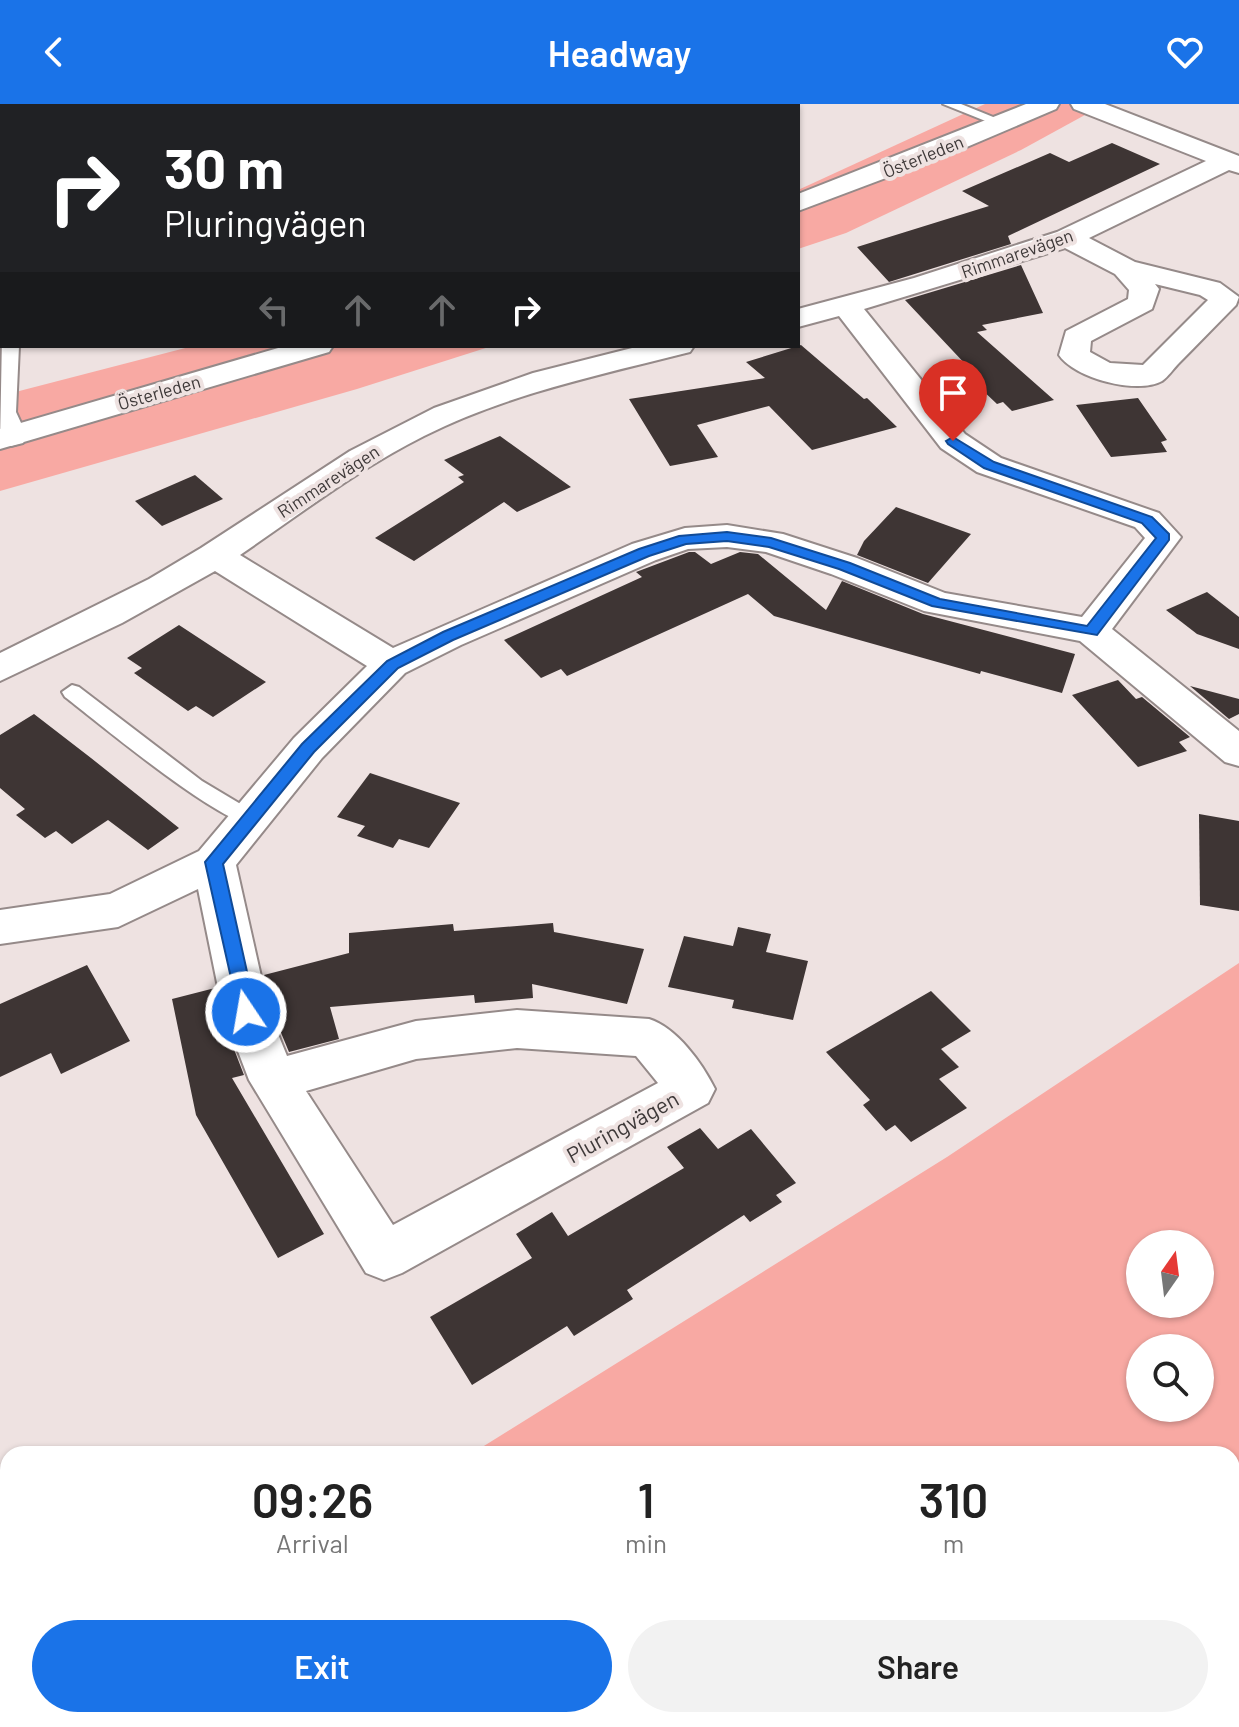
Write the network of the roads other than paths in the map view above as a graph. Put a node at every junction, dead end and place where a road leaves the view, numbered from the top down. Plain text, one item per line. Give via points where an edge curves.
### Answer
1 (949, 104) edge
2 (1047, 104) edge
3 (1083, 104) edge
4 (1002, 123) junction
5 (1235, 159) edge
6 (800, 202) edge
7 (1067, 238) junction
8 (1125, 268) junction
9 (847, 307) junction
10 (800, 318) edge
11 (4, 348) edge
12 (311, 348) edge
13 (671, 348) edge
14 (5, 437) edge
15 (215, 555) junction
16 (1091, 631) junction
17 (392, 664) junction
18 (0, 668) edge
19 (72, 692) dead end
20 (1239, 752) edge
21 (252, 820) junction
22 (214, 862) junction
23 (0, 927) edge
24 (273, 1080) junction

1 - 4 lane
2 - 4 street, Österleden
3 - 5 street
4 - 6 street, Österleden
5 - 7 street, Rimmarevägen
7 - 8 street
7 - 9 street, Rimmarevägen
8 - 8 street via 1144,289 1142,303 1077,337 1074,355 1087,367 1121,375 1151,374 1226,299 1210,289
9 - 10 street, Rimmarevägen
9 - 16 street via 953,441 989,465 1147,520 1164,537
11 - 14 street via 0,412
12 - 14 street, Österleden
13 - 15 street, Rimmarevägen via 538,381 415,428
15 - 17 street
15 - 18 street, Rimmarevägen via 133,606
16 - 17 street via 937,603 771,542 727,536 685,539 644,552
16 - 20 street
17 - 21 street via 308,748
19 - 21 lane via 195,786
21 - 22 street
22 - 23 street via 118,910
22 - 24 street, Pluringvägen via 246,1012
24 - 24 street, Pluringvägen via 384,1256 691,1089 649,1038 517,1029 416,1040

